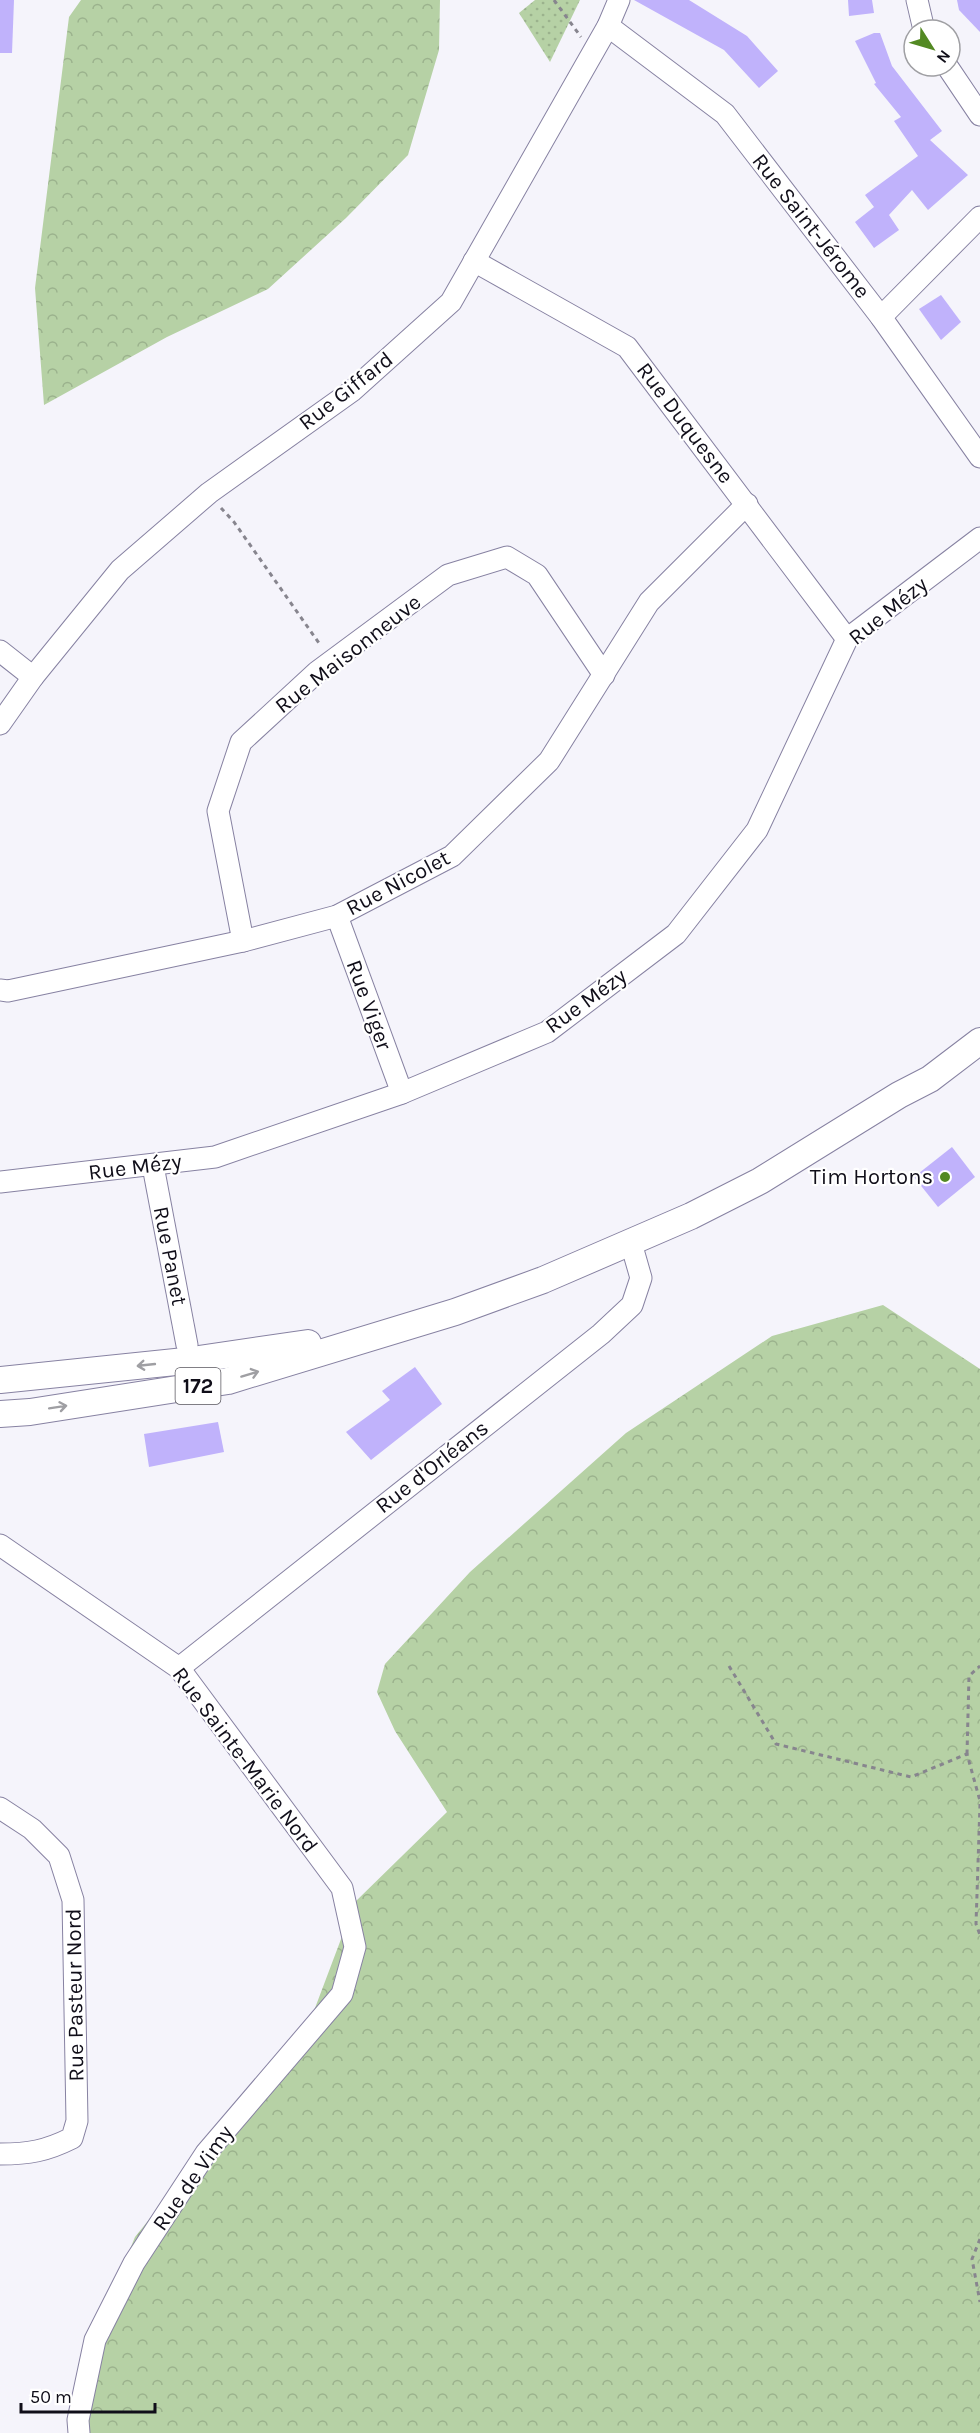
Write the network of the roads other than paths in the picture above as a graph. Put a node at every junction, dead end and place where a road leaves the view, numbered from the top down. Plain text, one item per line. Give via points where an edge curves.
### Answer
1 (619, 0) edge
2 (917, 0) edge
3 (921, 18) edge
4 (608, 26) junction
5 (956, 78) edge
6 (980, 115) edge
7 (980, 217) edge
8 (474, 261) junction
9 (881, 317) junction
10 (980, 457) edge
11 (747, 504) junction
12 (980, 538) edge
13 (848, 639) junction
14 (0, 651) edge
15 (604, 675) junction
16 (33, 677) junction
17 (0, 724) edge
18 (337, 916) junction
19 (243, 941) junction
20 (0, 990) edge
21 (980, 1041) edge
22 (402, 1093) junction
23 (153, 1166) junction
24 (0, 1182) edge
25 (631, 1243) junction
26 (391, 1331) junction
27 (188, 1345) dead end
28 (0, 1380) edge
29 (0, 1414) edge
30 (0, 1545) edge
31 (179, 1668) junction
32 (0, 1808) edge
33 (355, 1947) joint
34 (0, 2154) edge
35 (79, 2433) edge

1 - 4 street, Rue Giffard
2 - 3 street
4 - 8 street, Rue Giffard
4 - 9 street, Rue Saint-Jérome via 725,114
5 - 6 street
7 - 9 street
8 - 11 street, Rue Duquesne via 627,347
8 - 16 street, Rue Giffard via 451,302 352,391 208,493 120,570
9 - 10 street, Rue Saint-Jérome
11 - 13 street, Rue Duquesne
11 - 15 street, Rue Nicolet via 649,602
12 - 13 street, Rue Mézy
13 - 22 street, Rue Mézy via 757,830 676,934 547,1032
14 - 16 street
15 - 18 street, Rue Nicolet via 549,761 452,856
15 - 19 street, Rue Maisonneuve via 537,575 507,557 448,575 331,661 241,742 218,811
16 - 17 street, Rue Giffard
18 - 19 street, Rue Nicolet
18 - 22 street, Rue Viger
19 - 20 street, Rue Nicolet
21 - 25 main road, 172 via 930,1079 760,1181
22 - 23 street, Rue Mézy via 215,1157
23 - 24 street, Rue Mézy
23 - 27 street, Rue Panet
25 - 26 main road, 172 via 543,1280
25 - 31 street, Rue d'Orléans via 641,1278 632,1305 591,1342
26 -> 28 main road, 172 via 185,1361
29 -> 26 main road, 172 via 228,1381
30 - 31 street, Rue Sainte-Marie Nord
31 - 33 street, Rue Sainte-Marie Nord via 342,1888
32 - 34 street, Rue Pasteur Nord via 32,1829 59,1856 73,1900 77,2121 72,2138 56,2146 30,2154
33 - 35 street, Rue de Vimy via 342,1994 206,2153 134,2263 95,2340 78,2420

